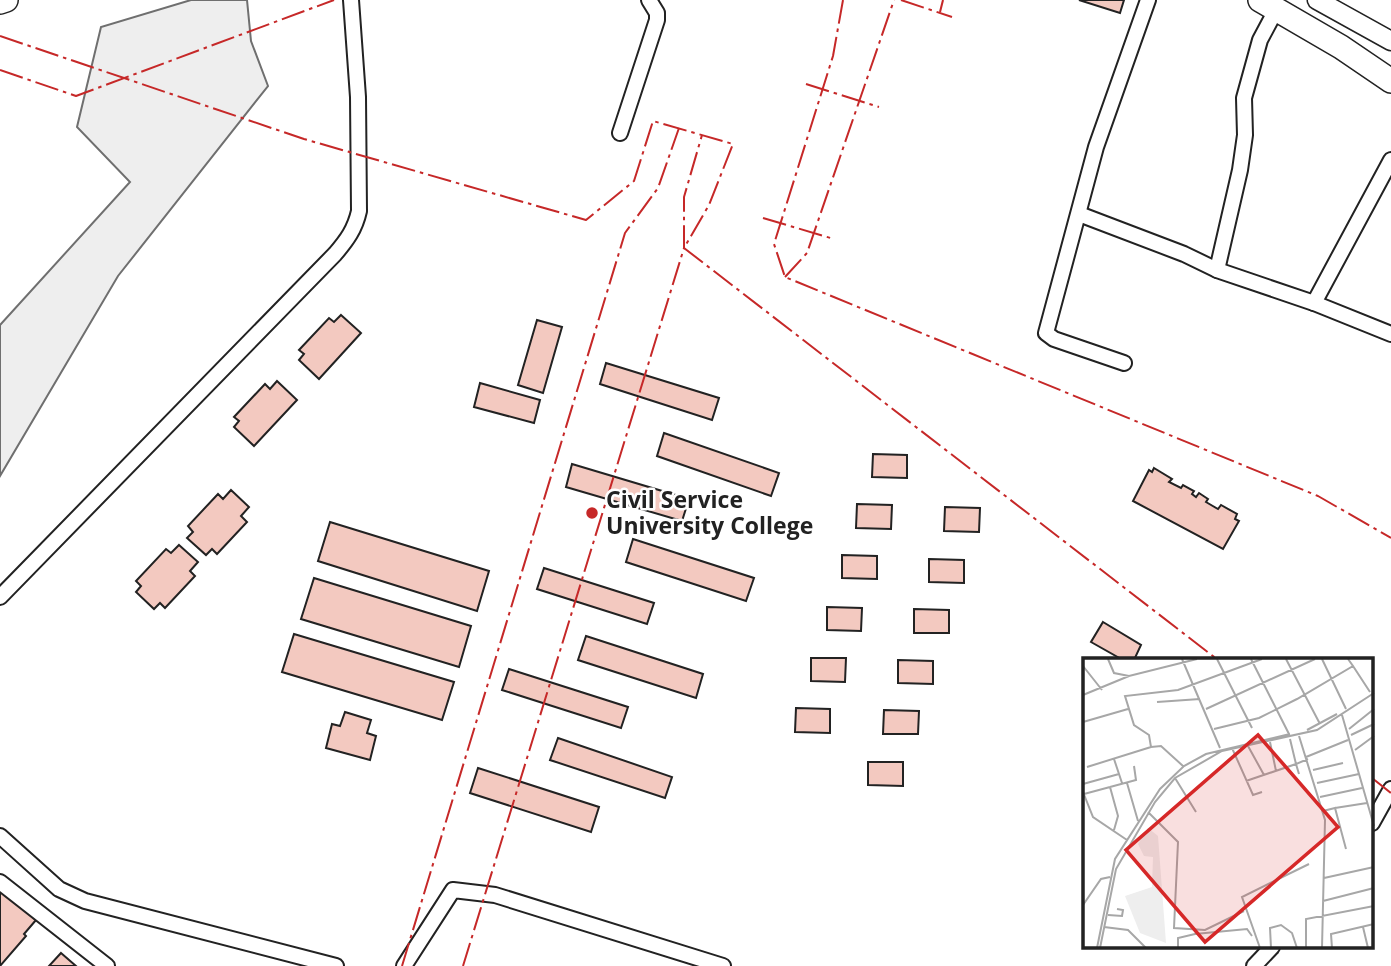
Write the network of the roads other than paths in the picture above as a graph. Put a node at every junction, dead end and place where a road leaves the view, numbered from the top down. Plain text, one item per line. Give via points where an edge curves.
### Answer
1 (6, 0) edge
2 (351, 0) edge
3 (649, 0) edge
4 (1148, 0) edge
5 (1317, 0) edge
6 (0, 2) edge
7 (1268, 5) edge
8 (1391, 41) edge
9 (1391, 81) edge
10 (620, 133) dead end
11 (1391, 160) edge
12 (1079, 214) junction
13 (1217, 270) junction
14 (1314, 303) junction
15 (1391, 334) edge
16 (1124, 363) dead end
17 (0, 597) edge
18 (1390, 793) edge
19 (1374, 820) edge
20 (0, 836) edge
21 (0, 882) edge
22 (1271, 948) edge
23 (107, 966) edge
24 (337, 966) edge
25 (404, 966) edge
26 (723, 966) edge
27 (1254, 966) edge

1 - 6 main road
2 - 17 street via 358,97 356,225 335,254
3 - 10 street via 657,20
4 - 12 street via 1096,147
5 - 8 street
7 - 9 main road
7 - 13 street via 1244,98 1240,170
11 - 14 street
12 - 13 street
12 - 16 street via 1046,333
13 - 14 street
14 - 15 street
18 - 19 street
20 - 24 street via 59,889 85,901
21 - 23 street
22 - 27 street
25 - 26 street via 453,890 495,895

